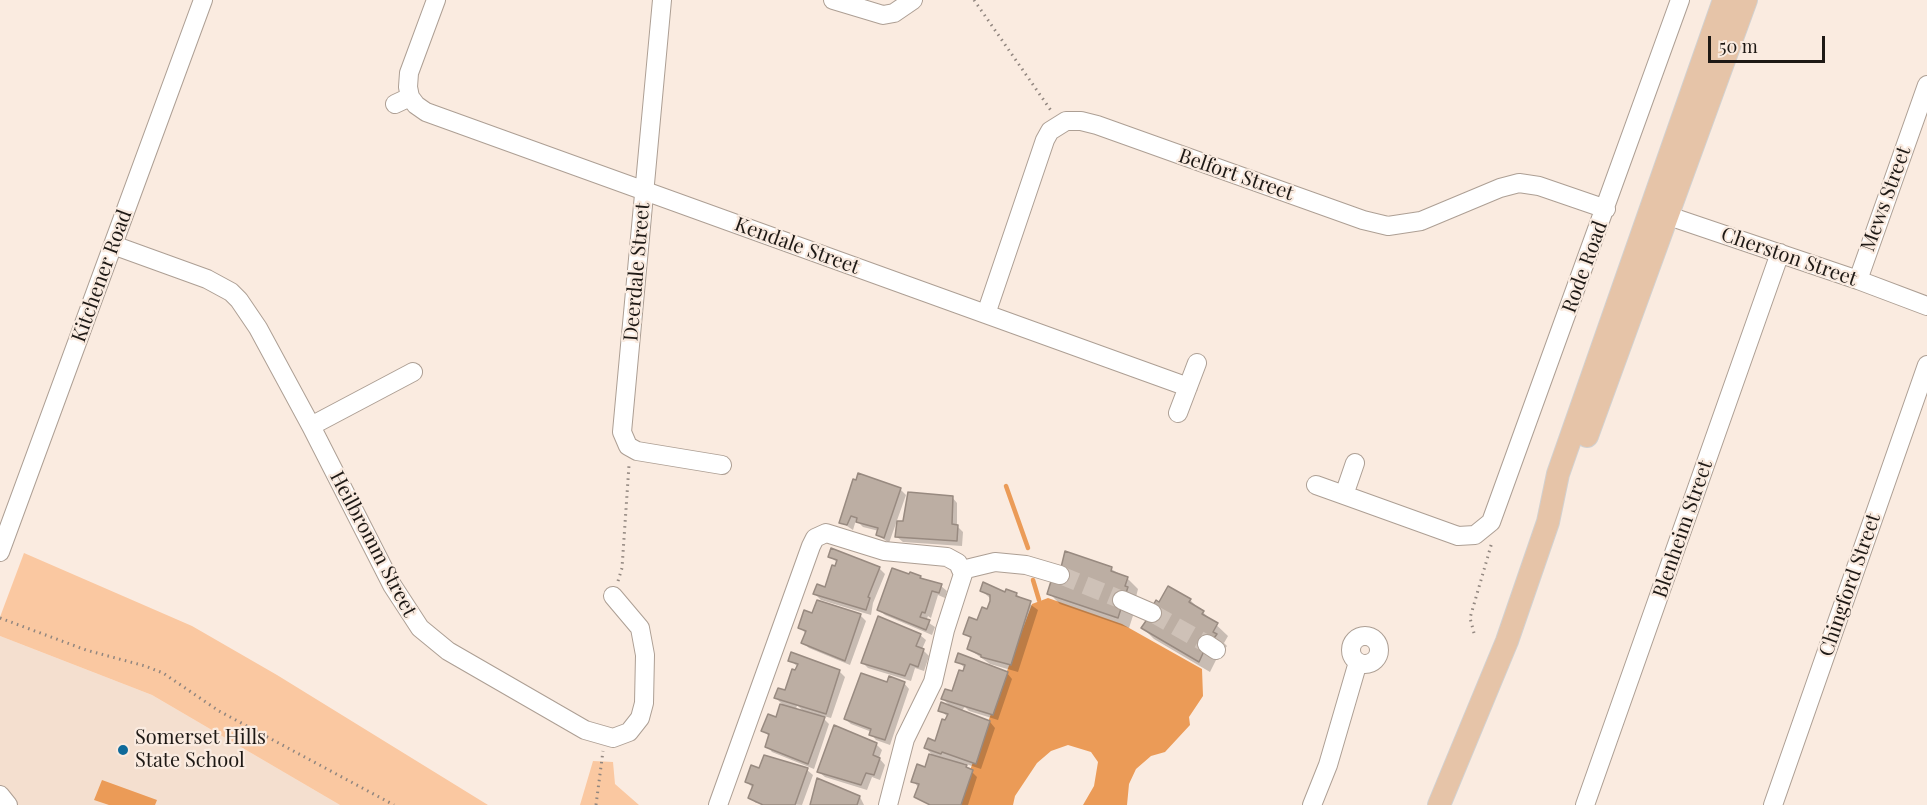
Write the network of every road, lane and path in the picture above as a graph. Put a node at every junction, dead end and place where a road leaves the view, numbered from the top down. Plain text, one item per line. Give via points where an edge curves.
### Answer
1 (203, 0) edge
2 (436, 0) edge
3 (662, 0) edge
4 (833, 0) edge
5 (913, 0) edge
6 (974, 0) edge
7 (1680, 0) edge
8 (1724, 0) edge
9 (1746, 0) edge
10 (1927, 84) edge
11 (1060, 124) junction
12 (644, 191) junction
13 (1606, 209) junction
14 (1659, 213) junction
15 (113, 245) junction
16 (1780, 254) junction
17 (1858, 280) junction
18 (1927, 306) edge
19 (986, 314) junction
20 (1197, 363) dead end
21 (1927, 365) edge
22 (413, 372) dead end
23 (1188, 387) junction
24 (1178, 413) dead end
25 (310, 426) junction
26 (632, 449) junction
27 (1355, 463) dead end
28 (722, 465) dead end
29 (1316, 485) dead end
30 (1344, 495) junction
31 (1486, 533) junction
32 (0, 552) edge
33 (962, 570) junction
34 (1060, 575) tunnel mouth
35 (613, 596) joint
36 (1122, 600) tunnel mouth
37 (1152, 613) tunnel mouth
38 (0, 618) edge
39 (1474, 633) dead end
40 (1358, 662) dead end
41 (605, 737) junction
42 (0, 795) edge
43 (8, 805) edge
44 (394, 805) edge
45 (596, 805) edge
46 (718, 805) edge
47 (888, 805) edge
48 (1312, 805) edge
49 (1439, 805) edge
50 (1585, 805) edge
51 (1773, 805) edge

1 - 15 street, Kitchener Road
2 - 12 street, Kendale Street via 403,101
3 - 12 street, Deerdale Street
4 - 5 street via 884,15
6 - 11 path
7 - 13 street, Rode Road
8 - 14 main road
9 - 14 main road
10 - 17 street, Mews Street
11 - 13 street, Belfort Street via 1081,121 1097,125 1388,226 1421,221 1519,183
11 - 19 street via 1044,140
12 - 19 street, Kendale Street
12 - 26 street, Deerdale Street via 622,428 625,442
13 - 31 street, Rode Road
14 - 16 street, Cherston Street
14 - 49 main road via 1558,474 1548,522 1500,660
15 - 25 street, Heilbromm Street via 207,279 231,292 258,328
15 - 32 street, Kitchener Road
16 - 17 street, Cherston Street
16 - 50 street, Blenheim Street
17 - 18 street, Cherston Street
19 - 23 street, Kendale Street
20 - 23 street
21 - 51 street, Chingford Street
22 - 25 street
23 - 24 street
25 - 41 street, Heilbromm Street via 392,585 420,628 448,651 585,730
26 - 28 street
26 - 35 path via 622,568
27 - 30 street
29 - 30 street
30 - 31 street via 1458,536
31 - 39 path via 1492,549 1470,618
33 - 34 street via 995,562 1026,565
33 - 46 street via 946,557 884,551 830,533 815,538
33 - 47 street via 937,671 905,739
35 - 41 street via 634,618 645,641 644,703 640,718 629,732
36 - 37 street
38 - 44 path via 163,673 219,711
40 - 48 street
41 - 45 path
42 - 43 street

